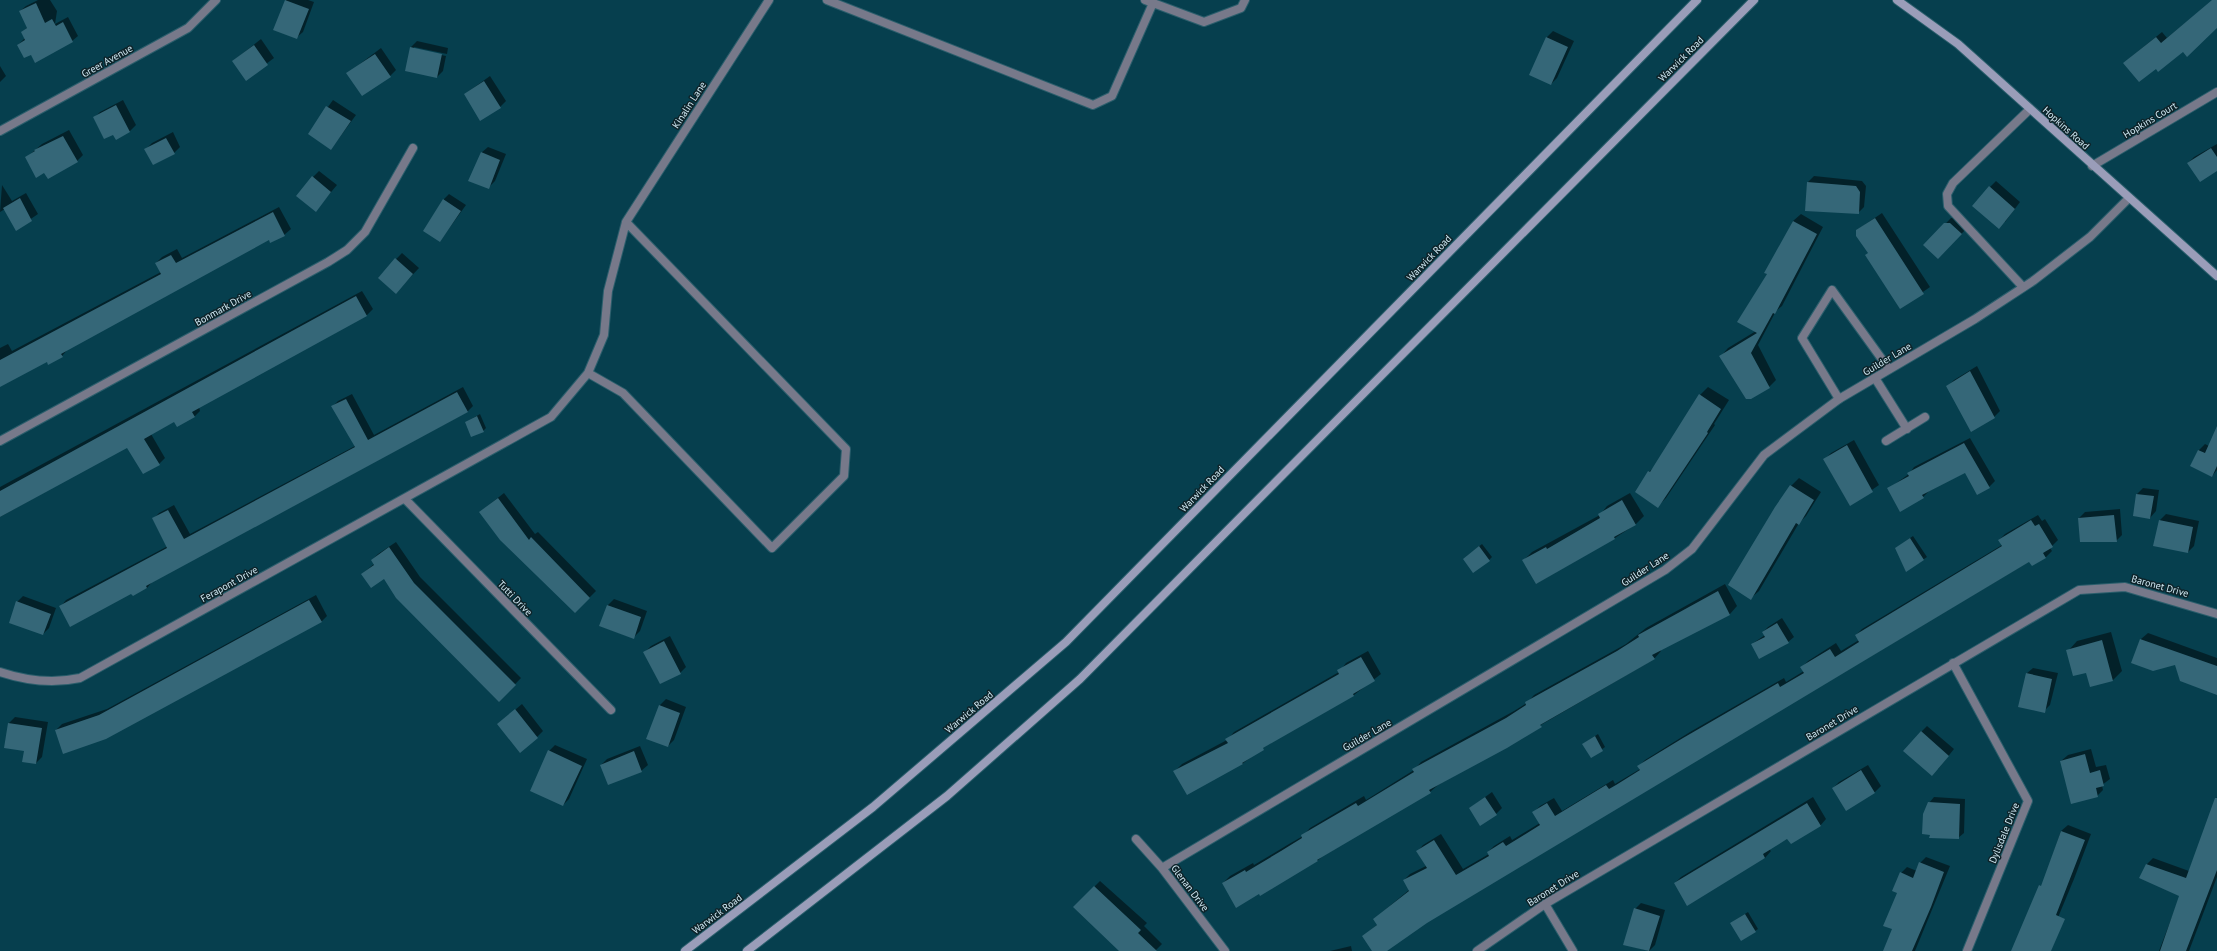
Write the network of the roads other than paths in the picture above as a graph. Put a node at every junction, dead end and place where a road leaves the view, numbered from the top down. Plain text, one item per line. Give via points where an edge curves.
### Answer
1 (216, 0) edge
2 (769, 0) edge
3 (828, 0) edge
4 (1245, 0) edge
5 (1697, 0) edge
6 (1754, 0) edge
7 (1897, 0) edge
8 (1149, 2) edge
9 (2217, 92) edge
10 (2030, 109) junction
11 (0, 131) edge
12 (413, 148) dead end
13 (2092, 166) junction
14 (2128, 198) junction
15 (626, 222) junction
16 (2217, 276) edge
17 (2023, 287) junction
18 (1889, 369) junction
19 (588, 373) junction
20 (1875, 378) junction
21 (1839, 399) junction
22 (1925, 417) dead end
23 (1907, 429) junction
24 (0, 441) edge
25 (1886, 441) dead end
26 (405, 499) junction
27 (2217, 614) edge
28 (1953, 663) junction
29 (0, 672) edge
30 (611, 710) dead end
31 (1136, 840) dead end
32 (1162, 868) junction
33 (1545, 904) junction
34 (685, 951) edge
35 (747, 951) edge
36 (1225, 951) edge
37 (1477, 951) edge
38 (1573, 951) edge
39 (1967, 951) edge

1 - 11 street, Greer Avenue via 188,28
2 - 15 street, Kinalin Lane
3 - 8 street via 1093,106 1112,96
4 - 8 street via 1241,8 1204,22
5 - 34 main road, Warwick Road via 1066,642 873,807
6 - 35 main road, Warwick Road via 1080,679 947,796
7 - 10 main road, Hopkins Road via 1958,44
9 - 13 street, Hopkins Court
10 - 13 main road, Hopkins Road
10 - 17 street via 1953,183 1947,194 1948,206
12 - 24 street, Bonmark Drive via 365,232 347,250
13 - 14 main road, Hopkins Road
14 - 16 main road, Hopkins Road
14 - 17 street, Guilder Lane via 2090,237
15 - 19 street, Kinalin Lane via 608,292 604,335
15 - 19 street via 846,449 844,476 772,548 623,393
17 - 18 street, Guilder Lane
18 - 20 street, Guilder Lane
18 - 21 street via 1832,290 1802,338
19 - 26 street, Ferapont Drive via 552,418
20 - 21 street, Guilder Lane
20 - 23 street
21 - 32 street, Guilder Lane via 1764,455 1692,549 1666,570
22 - 23 street
23 - 25 street
26 - 29 street, Ferapont Drive via 80,678 62,682 28,680
26 - 30 street, Tutti Drive
27 - 28 street, Baronet Drive via 2125,587 2079,590
28 - 33 street, Baronet Drive
28 - 39 street, Dylisdale Drive via 2028,801
31 - 32 street, Glenan Drive
32 - 36 street, Glenan Drive
33 - 37 street, Baronet Drive
33 - 38 street

